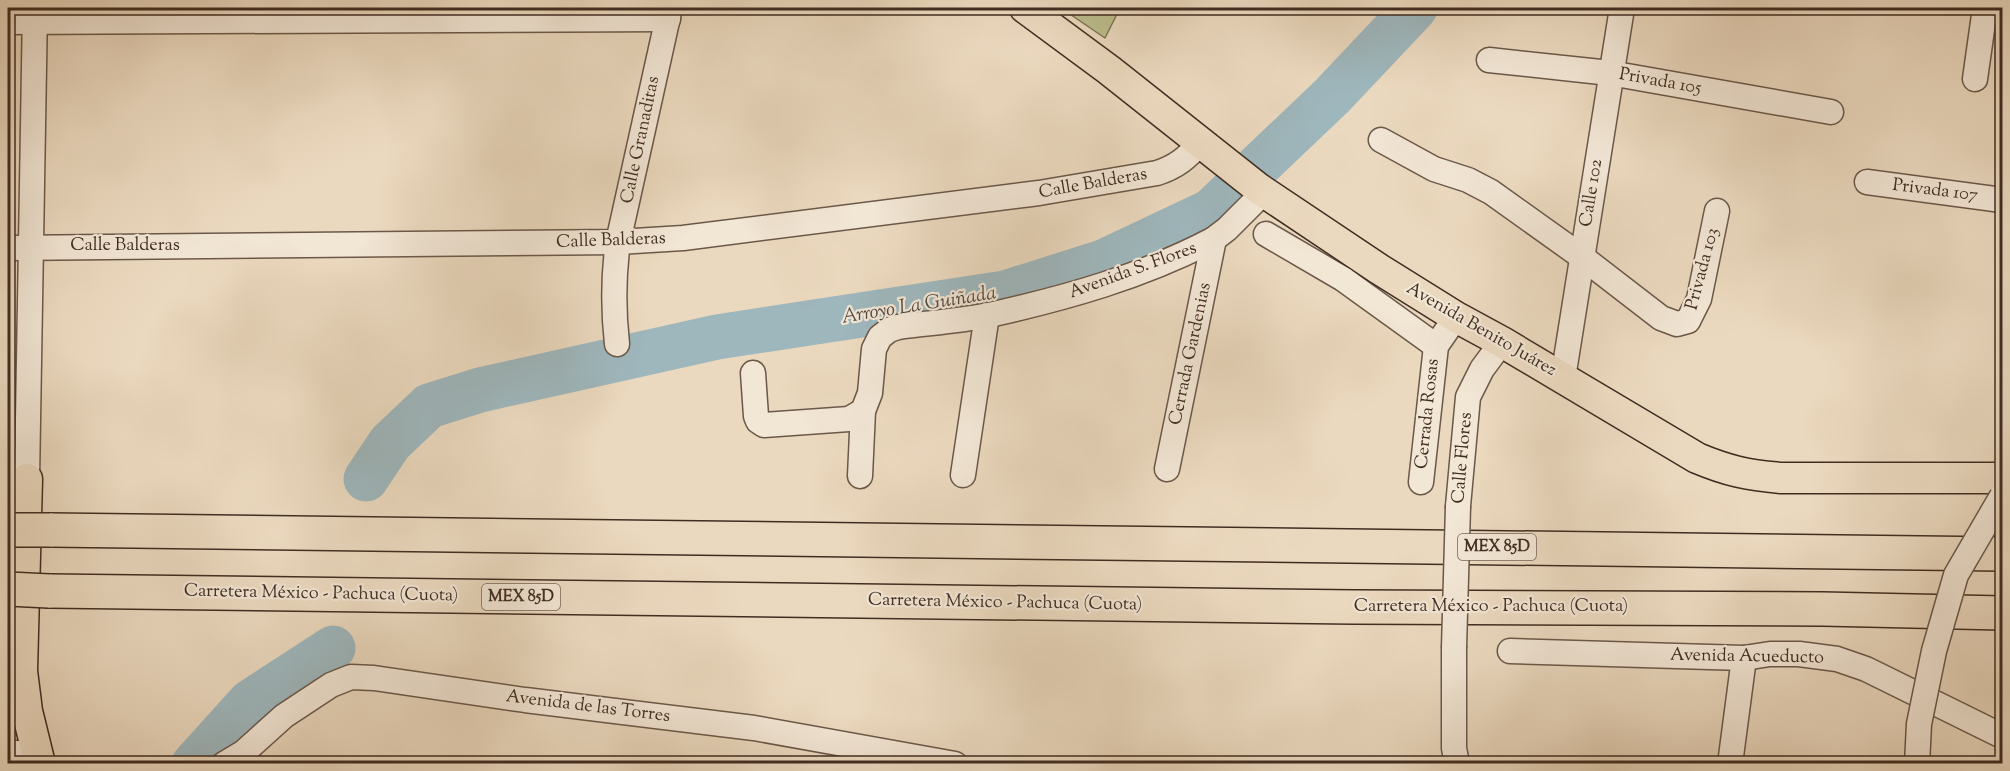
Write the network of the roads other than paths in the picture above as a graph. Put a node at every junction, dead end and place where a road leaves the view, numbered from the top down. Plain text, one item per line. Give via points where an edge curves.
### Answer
1 (1025, 8) edge
2 (1622, 8) edge
3 (1985, 8) edge
4 (669, 13) edge
5 (35, 15) edge
6 (8, 22) edge
7 (1489, 60) dead end
8 (1610, 73) junction
9 (1975, 79) dead end
10 (1831, 112) dead end
11 (1381, 141) dead end
12 (1209, 151) junction
13 (1867, 182) dead end
14 (1261, 190) junction
15 (2002, 200) edge
16 (1718, 211) dead end
17 (1266, 234) dead end
18 (1214, 239) junction
19 (618, 242) junction
20 (31, 247) junction
21 (8, 248) edge
22 (1582, 257) junction
23 (987, 315) junction
24 (1456, 317) junction
25 (1502, 342) junction
26 (617, 344) dead end
27 (1436, 346) junction
28 (753, 373) dead end
29 (1563, 378) junction
30 (863, 411) junction
31 (1167, 469) dead end
32 (963, 475) dead end
33 (860, 476) dead end
34 (2002, 478) edge
35 (27, 479) joint
36 (1421, 482) dead end
37 (2002, 496) edge
38 (8, 530) edge
39 (2002, 554) edge
40 (8, 589) edge
41 (2002, 613) edge
42 (1510, 651) dead end
43 (1744, 658) junction
44 (2002, 736) edge
45 (28, 756) edge
46 (240, 760) edge
47 (955, 764) edge
48 (1456, 764) edge
49 (1730, 764) edge
50 (1917, 764) edge

1 - 12 main road, Avenida Benito Juárez
2 - 8 street, Calle 102
3 - 9 street
4 - 5 street
4 - 19 street, Calle Granaditas
5 - 6 street
5 - 20 street
7 - 8 street, Privada 105
8 - 10 street, Privada 105
8 - 22 street, Calle 102
11 - 22 street via 1434,169 1491,192
12 - 14 main road, Avenida Benito Juárez
12 - 19 street, Calle Balderas via 1187,157 1165,170 1039,193 683,238
13 - 15 street, Privada 107
14 - 18 street, Avenida S. Flores
14 - 24 main road, Avenida Benito Juárez
16 - 22 street, Privada 103 via 1699,299 1692,316 1683,323 1661,318
17 - 27 street via 1343,279
18 - 23 street, Avenida S. Flores via 1123,279
18 - 31 street, Cerrada Gardenias
19 - 20 street, Calle Balderas
19 - 26 street, Calle Granaditas via 613,307
20 - 21 street, Calle Balderas
20 - 35 street
22 - 29 street, Calle 102
23 - 30 street, Avenida S. Flores via 889,330 874,349 870,393
23 - 32 street
24 - 25 main road, Avenida Benito Juárez
24 - 27 street, Cerrada Rosas
25 - 29 main road, Avenida Benito Juárez
25 - 48 street, Calle Flores, bridge via 1468,397 1458,506
27 - 36 street, Cerrada Rosas
28 - 30 street via 756,416 760,424 768,427 849,419
29 - 34 main road, Avenida Benito Juárez via 1696,458 1746,475
30 - 33 street
35 - 45 main road via 22,671
37 - 50 street, bridge via 1956,575 1919,724
38 - 39 highway, MEX 85D, bridge
40 - 41 highway, Carretera México - Pachuca (Cuota) / MEX 85D, bridge
42 - 43 street, Avenida Acueducto
43 - 44 street, Avenida Acueducto via 1799,654 1837,659 1866,669
43 - 49 street
46 - 47 street, Avenida de las Torres via 284,716 331,685 361,677 754,728

